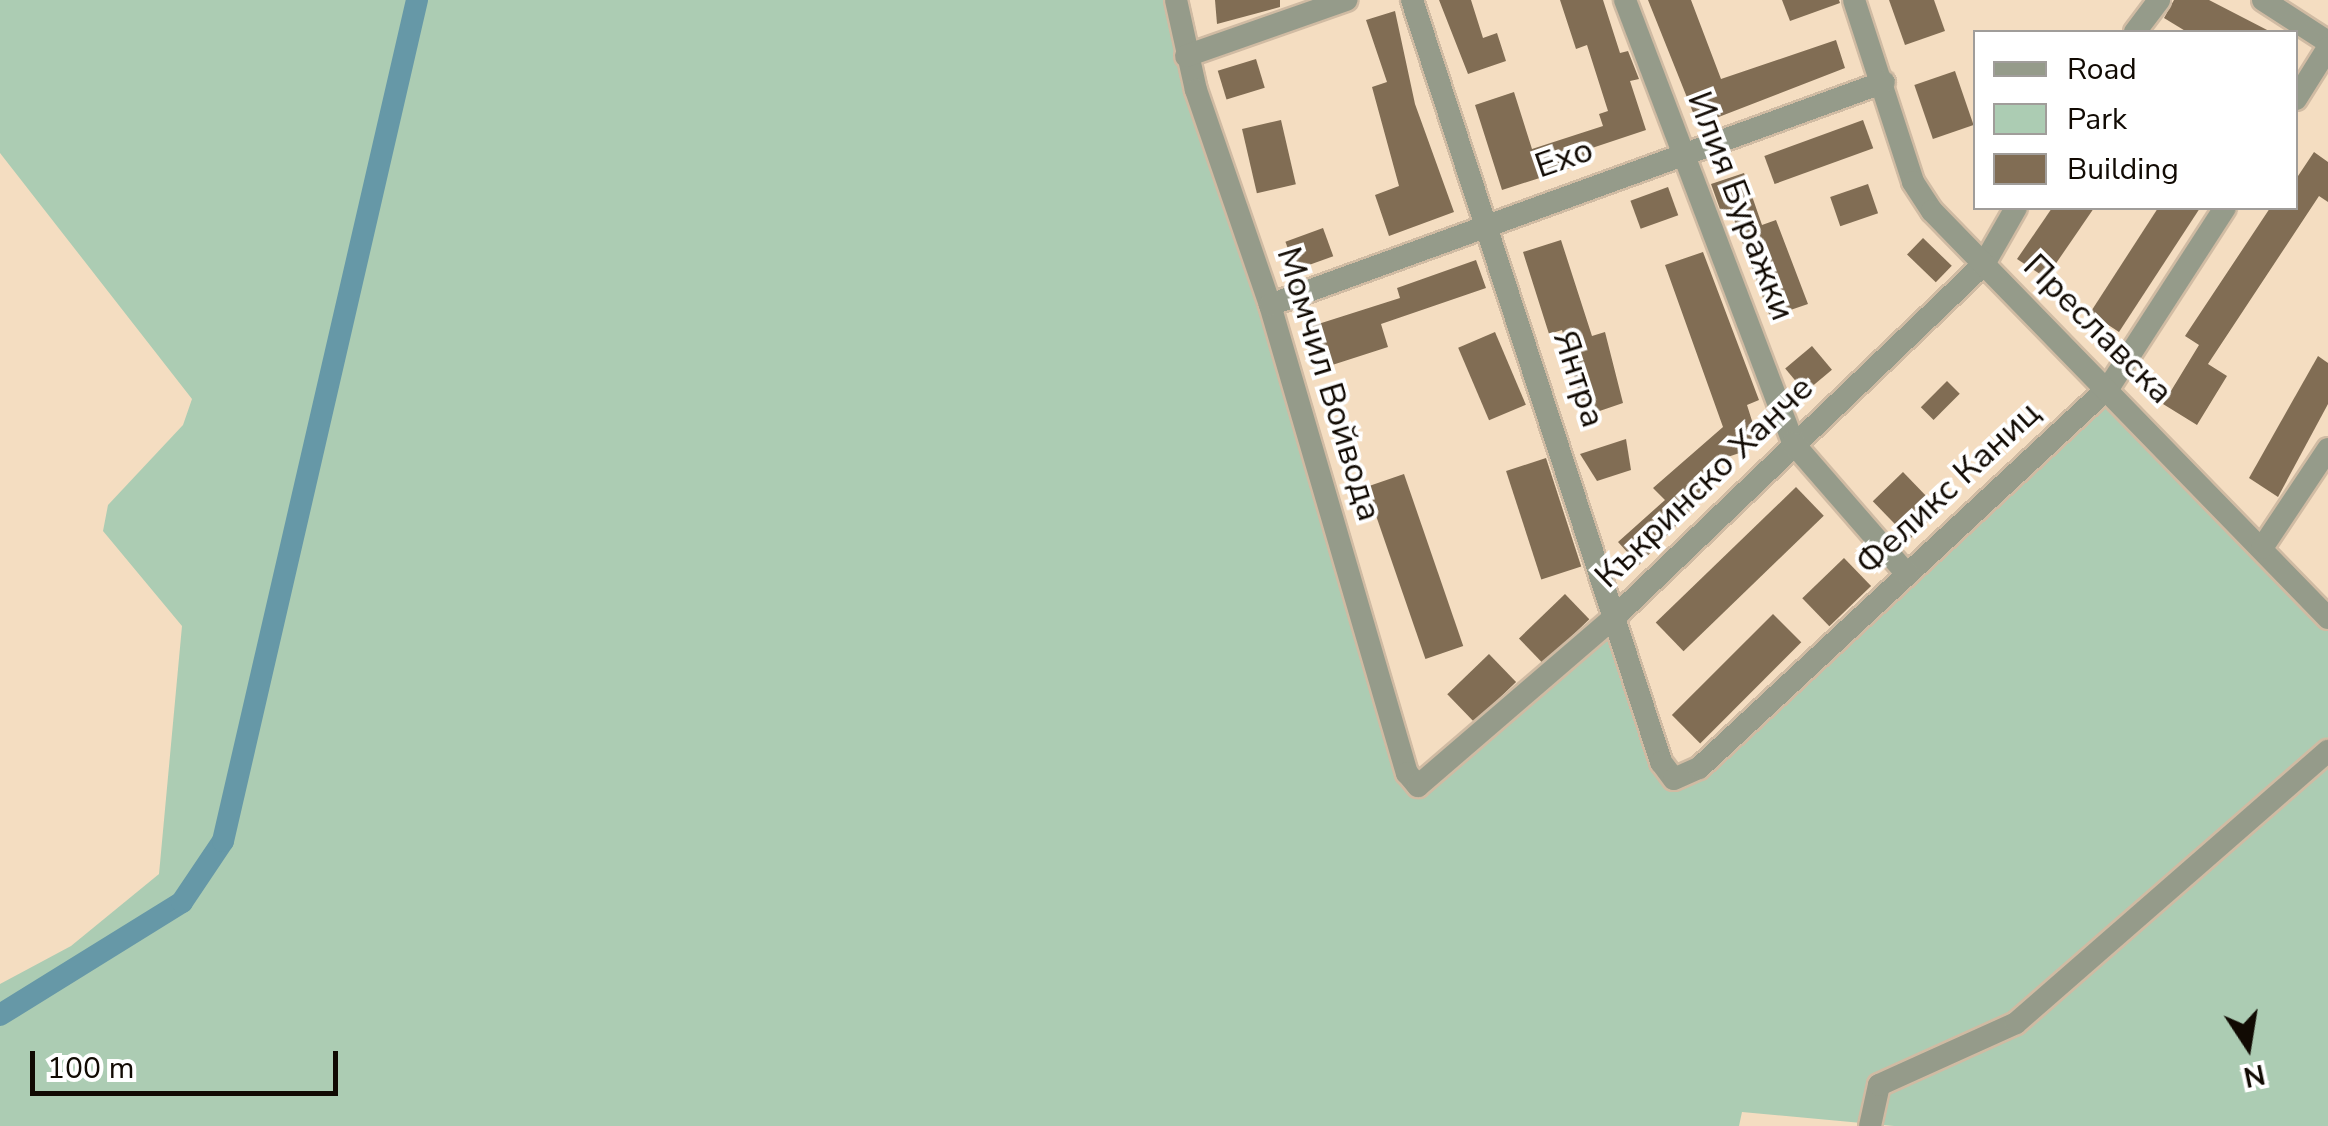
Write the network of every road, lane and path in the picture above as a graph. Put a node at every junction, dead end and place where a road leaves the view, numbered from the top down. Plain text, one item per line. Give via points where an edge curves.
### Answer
1 (1176, 0) edge
2 (1346, 0) edge
3 (1412, 0) edge
4 (1625, 0) edge
5 (1854, 0) edge
6 (2159, 0) edge
7 (2263, 0) edge
8 (2136, 30) edge
9 (2328, 45) edge
10 (1186, 56) junction
11 (1884, 82) junction
12 (2298, 95) edge
13 (1682, 153) junction
14 (2015, 210) edge
15 (2224, 210) edge
16 (1490, 221) junction
17 (1984, 264) junction
18 (1270, 305) junction
19 (2108, 387) junction
20 (1793, 443) junction
21 (2328, 448) edge
22 (2262, 548) junction
23 (1907, 574) junction
24 (1619, 613) junction
25 (2328, 618) edge
26 (2328, 751) edge
27 (1674, 779) joint
28 (1418, 786) joint
29 (1870, 1126) edge

1 - 10 street, Момчил Войвода
2 - 10 street
3 - 16 street, Янтра
4 - 13 street, Илия Буражки
5 - 11 street, Преславска
6 - 8 street
7 - 9 street
9 - 12 street
10 - 18 street, Момчил Войвода
11 - 13 street, Ехо
11 - 17 street, Преславска via 1913,182
13 - 16 street, Ехо
13 - 20 street, Илия Буражки
14 - 17 street, Къкринско Ханче
15 - 19 street, Феликс Каниц
16 - 18 street, Ехо
16 - 24 street, Янтра
17 - 19 street, Преславска
17 - 20 street, Къкринско Ханче
18 - 28 street, Момчил Войвода via 1408,774
19 - 22 street, Преславска
19 - 23 street, Феликс Каниц
20 - 23 street, Илия Буражки
20 - 24 street, Къкринско Ханче
21 - 22 street
22 - 25 street, Преславска
23 - 27 street, Феликс Каниц via 1699,768
24 - 27 street, Янтра via 1661,762
24 - 28 street, Къкринско Ханче
26 - 29 street via 2016,1023 1879,1085

